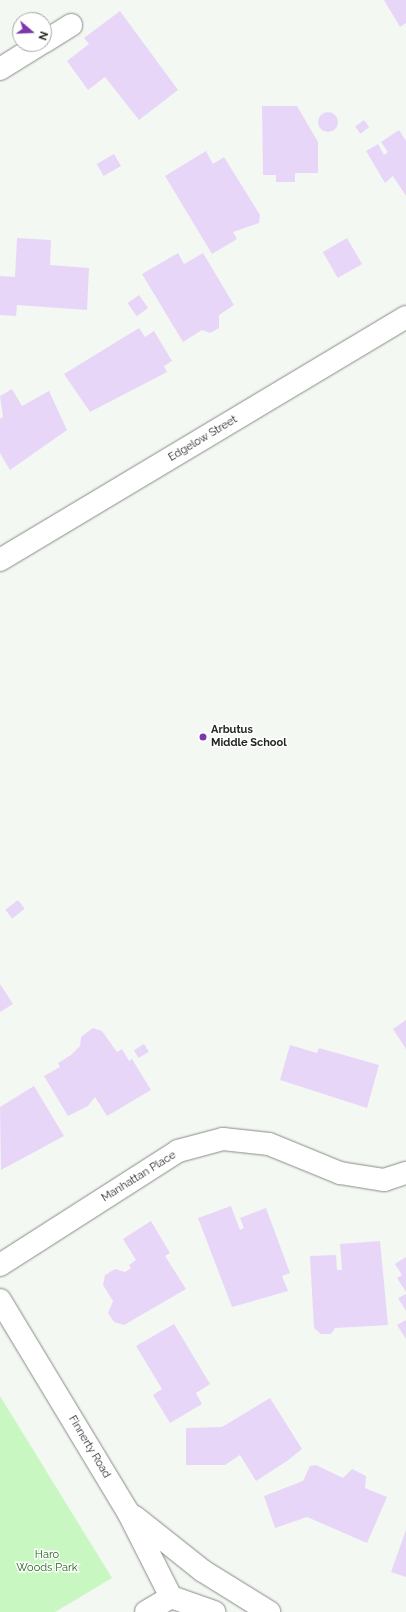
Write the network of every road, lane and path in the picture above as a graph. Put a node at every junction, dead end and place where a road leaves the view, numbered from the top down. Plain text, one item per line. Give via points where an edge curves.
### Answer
1 (71, 25) dead end
2 (52, 37) edge
3 (27, 52) edge
4 (0, 69) edge
5 (406, 317) edge
6 (0, 560) edge
7 (406, 1173) edge
8 (0, 1265) edge
9 (0, 1300) edge
10 (128, 1512) junction
11 (171, 1597) junction
12 (146, 1612) edge
13 (214, 1612) edge
14 (268, 1612) edge

1 - 2 street
3 - 4 street
5 - 6 street, Edgelow Street
7 - 8 street, Manhattan Place via 384,1180 340,1173 268,1144 223,1139 178,1151
9 - 10 street, Finnerty Road
10 - 11 street, Finnerty Road
10 - 14 street via 204,1570
11 - 12 street
11 - 13 street

